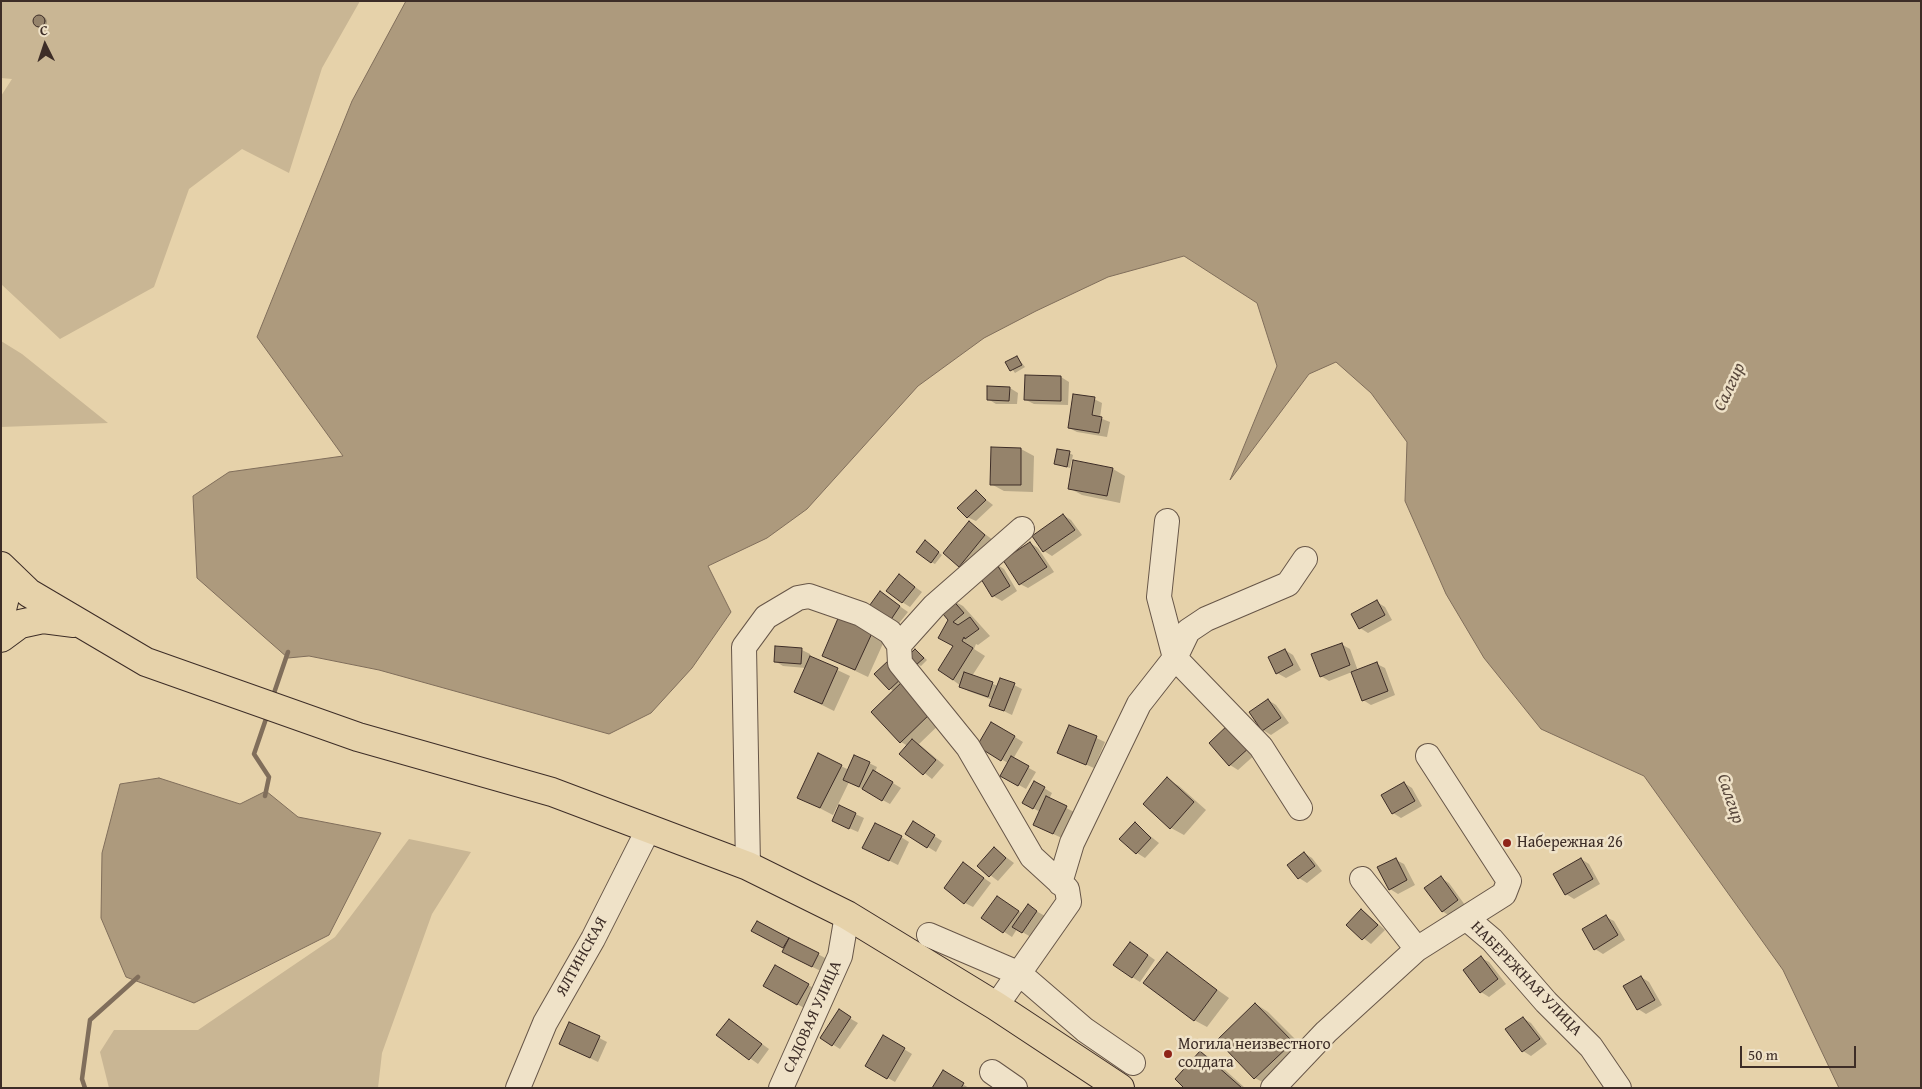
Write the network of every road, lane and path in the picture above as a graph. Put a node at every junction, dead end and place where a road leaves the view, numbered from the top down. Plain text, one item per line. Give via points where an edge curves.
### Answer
1 (1167, 521) dead end
2 (1022, 530) dead end
3 (1305, 559) dead end
4 (1, 566) edge
5 (1, 580) edge
6 (29, 594) junction
7 (1, 612) edge
8 (80, 624) junction
9 (1, 631) edge
10 (1, 638) edge
11 (899, 645) junction
12 (1175, 658) junction
13 (1428, 756) dead end
14 (1300, 808) dead end
15 (649, 828) junction
16 (748, 866) junction
17 (1362, 879) dead end
18 (1060, 883) junction
19 (847, 915) junction
20 (1466, 918) junction
21 (929, 935) dead end
22 (1417, 949) junction
23 (1020, 974) junction
24 (996, 1006) junction
25 (1133, 1063) dead end
26 (992, 1072) dead end
27 (518, 1088) edge
28 (781, 1088) edge
29 (1015, 1088) edge
30 (1120, 1088) edge
31 (1273, 1088) edge
32 (1619, 1088) edge

1 - 12 street via 1159,596
2 - 11 street via 934,606
3 - 12 street via 1288,584 1206,619 1188,631
4 - 6 main road
5 - 7 main road via 5,597
6 - 8 main road
6 - 9 main road
8 - 10 main road via 43,619 20,624
8 - 15 main road via 146,662 358,737 552,792
11 - 16 street via 890,632 861,614 809,596 798,598 766,617 744,647
11 - 18 street via 900,663 968,747 1032,857
12 - 14 street via 1261,747
12 - 18 street via 1139,704 1072,843
13 - 20 street, НАБЕРЕЖНАЯ УЛИЦА via 1508,881 1504,894
15 - 16 main road
15 - 27 street, ЯЛТИНСКАЯ via 593,939 545,1023
16 - 19 main road
17 - 22 street
18 - 23 street via 1067,889 1069,902
19 - 24 main road
19 - 28 street, САДОВАЯ УЛИЦА via 840,956
20 - 22 street
20 - 32 street, НАБЕРЕЖНАЯ УЛИЦА via 1492,940 1591,1047
21 - 23 street
22 - 31 street via 1326,1032
23 - 24 street
23 - 25 street via 1085,1030
24 - 30 main road
26 - 29 street

